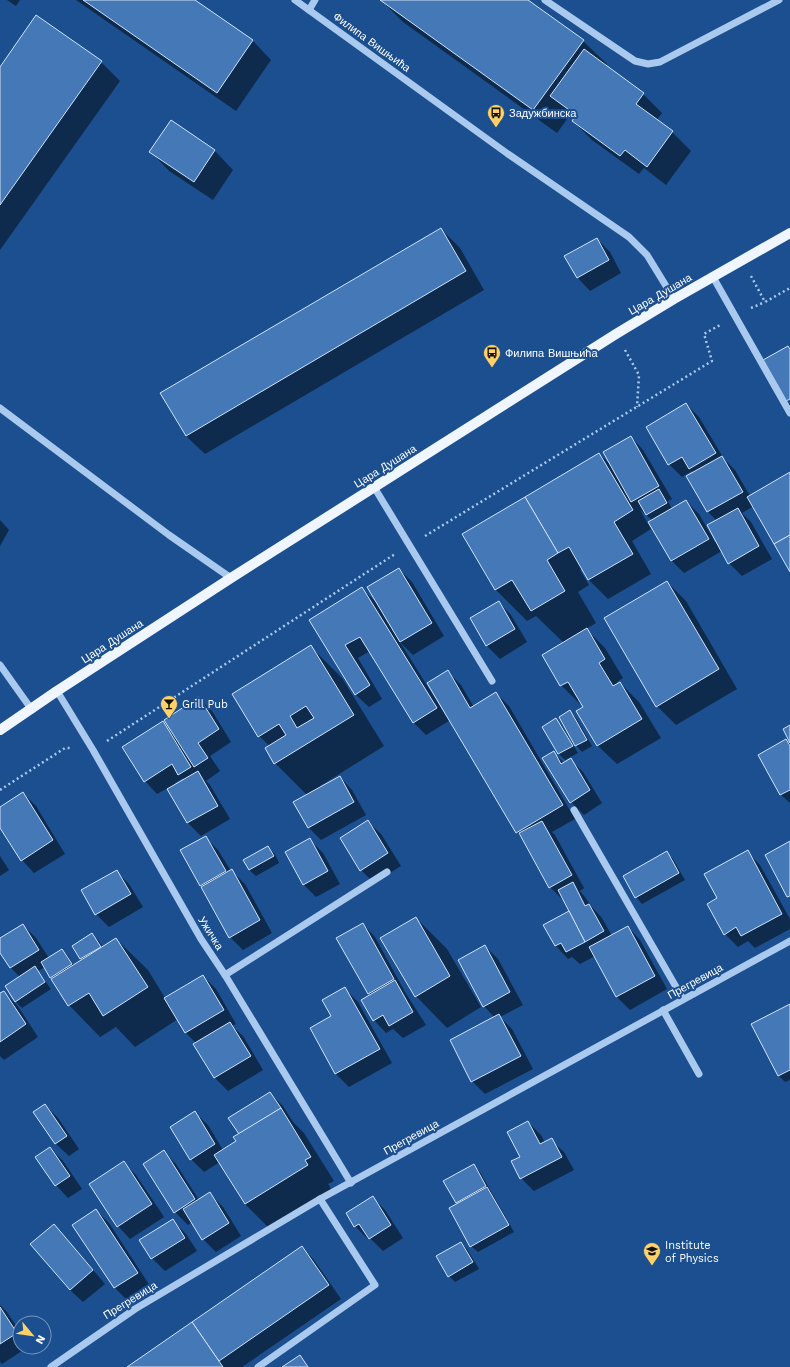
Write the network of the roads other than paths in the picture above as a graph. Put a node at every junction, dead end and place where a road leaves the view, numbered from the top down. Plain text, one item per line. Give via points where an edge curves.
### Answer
1 (295, 0) edge
2 (315, 0) edge
3 (545, 0) edge
4 (779, 0) edge
5 (309, 10) junction
6 (790, 233) edge
7 (713, 277) junction
8 (674, 299) junction
9 (0, 408) edge
10 (790, 413) edge
11 (374, 487) junction
12 (231, 578) junction
13 (0, 665) edge
14 (492, 681) dead end
15 (57, 691) junction
16 (32, 710) junction
17 (0, 730) edge
18 (574, 810) dead end
19 (387, 872) dead end
20 (790, 941) edge
21 (225, 975) junction
22 (683, 999) junction
23 (663, 1010) junction
24 (699, 1074) dead end
25 (351, 1183) junction
26 (320, 1199) junction
27 (51, 1367) edge
28 (258, 1367) edge

1 - 5 street, Филипа Вишњића
2 - 5 street
3 - 4 street via 634,61 648,64 660,62
5 - 8 street, Филипа Вишњића via 508,154 629,237 647,255
6 - 7 main road, Цара Душана
7 - 8 main road, Цара Душана
7 - 10 street
8 - 11 main road, Цара Душана
9 - 12 street via 169,535
11 - 12 main road, Цара Душана
11 - 14 street
12 - 15 main road, Цара Душана
13 - 16 street
15 - 16 main road, Цара Душана
15 - 21 street, Ужичка via 201,939
16 - 17 main road, Цара Душана
18 - 22 street
19 - 21 street
20 - 22 street, Прегревица
21 - 25 street, Ужичка
22 - 23 street, Прегревица
23 - 24 street
23 - 25 street, Прегревица
25 - 26 street, Прегревица
26 - 27 street, Прегревица via 135,1309
26 - 28 street via 375,1285

